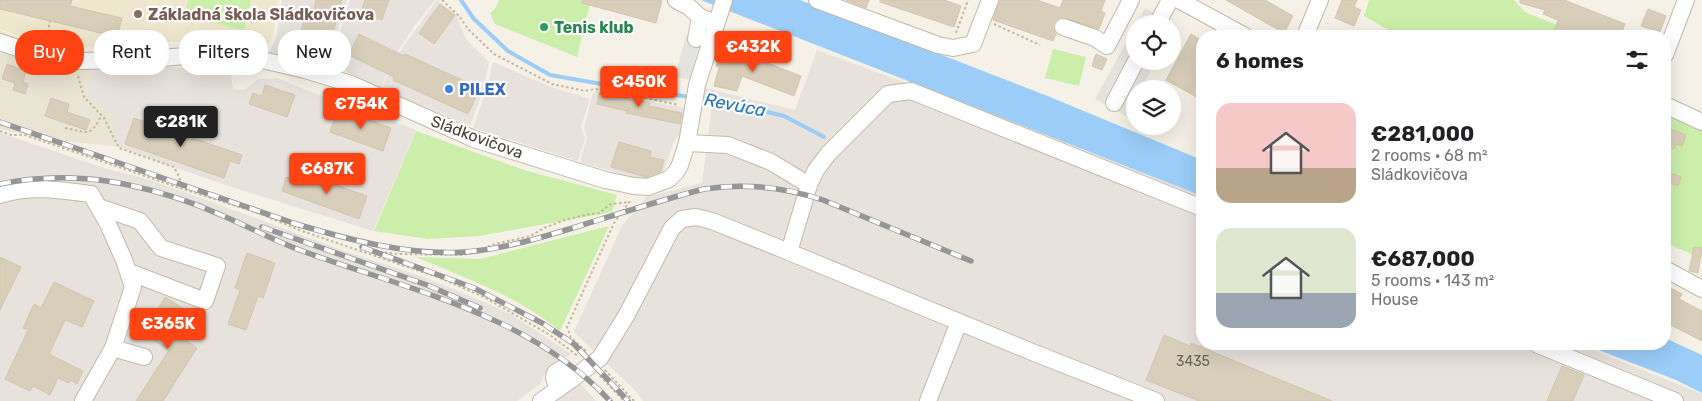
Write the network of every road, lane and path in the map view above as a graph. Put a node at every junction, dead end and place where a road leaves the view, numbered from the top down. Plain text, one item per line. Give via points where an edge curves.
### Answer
1 (442, 0) edge
2 (676, 0) edge
3 (817, 0) edge
4 (968, 0) edge
5 (990, 0) edge
6 (1170, 0) edge
7 (1179, 0) edge
8 (1320, 0) edge
9 (1686, 0) edge
10 (1123, 8) edge
11 (720, 12) edge
12 (1162, 15) edge
13 (700, 17) junction
14 (983, 19) junction
15 (50, 21) dead end
16 (1063, 27) dead end
17 (48, 30) edge
18 (1234, 30) edge
19 (1308, 30) edge
20 (696, 39) dead end
21 (1671, 39) edge
22 (0, 42) edge
23 (1040, 45) dead end
24 (15, 47) edge
25 (950, 47) junction
26 (84, 61) edge
27 (1131, 70) edge
28 (78, 75) edge
29 (1114, 103) dead end
30 (693, 107) junction
31 (1671, 108) edge
32 (101, 115) junction
33 (1702, 122) edge
34 (65, 128) dead end
35 (0, 131) edge
36 (687, 143) junction
37 (809, 185) junction
38 (180, 188) junction
39 (0, 194) edge
40 (632, 194) junction
41 (1196, 206) edge
42 (99, 208) junction
43 (363, 250) junction
44 (789, 252) junction
45 (129, 272) junction
46 (1671, 272) edge
47 (1702, 289) edge
48 (959, 322) junction
49 (113, 348) junction
50 (1551, 350) edge
51 (144, 357) dead end
52 (593, 364) junction
53 (83, 401) edge
54 (541, 401) edge
55 (624, 401) edge
56 (634, 401) edge
57 (928, 401) edge
58 (1156, 401) edge
59 (1675, 401) edge

1 - 30 path via 494,54 552,84
2 - 13 street
3 - 25 street
4 - 25 path
5 - 14 street
6 - 12 street
7 - 18 street
8 - 19 street
9 - 21 street
10 - 16 street via 1107,46 1095,38
11 - 13 street
11 - 30 street via 697,62
13 - 20 street
14 - 23 path
14 - 25 street via 973,44
15 - 17 path
22 - 24 street, Sládkovičova
26 - 40 street, Sládkovičova via 209,54 258,59 305,70 351,84 474,139 605,180
27 - 29 street
28 - 32 path via 84,97
30 - 36 street
31 - 33 street
32 - 34 path via 85,133
32 - 38 path via 119,148 174,166
35 - 38 path via 25,136
36 - 37 street via 728,145 771,162
36 - 40 street, Sládkovičova via 680,165 669,179
37 - 41 street via 828,154 888,94 911,91
37 - 44 street
38 - 43 path
39 - 42 street via 52,189 92,194
40 - 43 path via 599,213 565,220 530,236 491,245 480,252 462,255 397,254
40 - 52 path via 614,223 567,326 571,338
42 - 45 street
42 - 45 street via 140,221 161,248 217,266 205,301
43 - 52 path via 484,297
44 - 48 street
44 - 52 street via 712,221 696,217 682,219 672,228 626,316
45 - 49 street via 133,287
46 - 47 street
48 - 57 street
48 - 58 street
49 - 51 street
49 - 53 street
50 - 59 street
52 - 54 street
52 - 55 path
52 - 56 path

